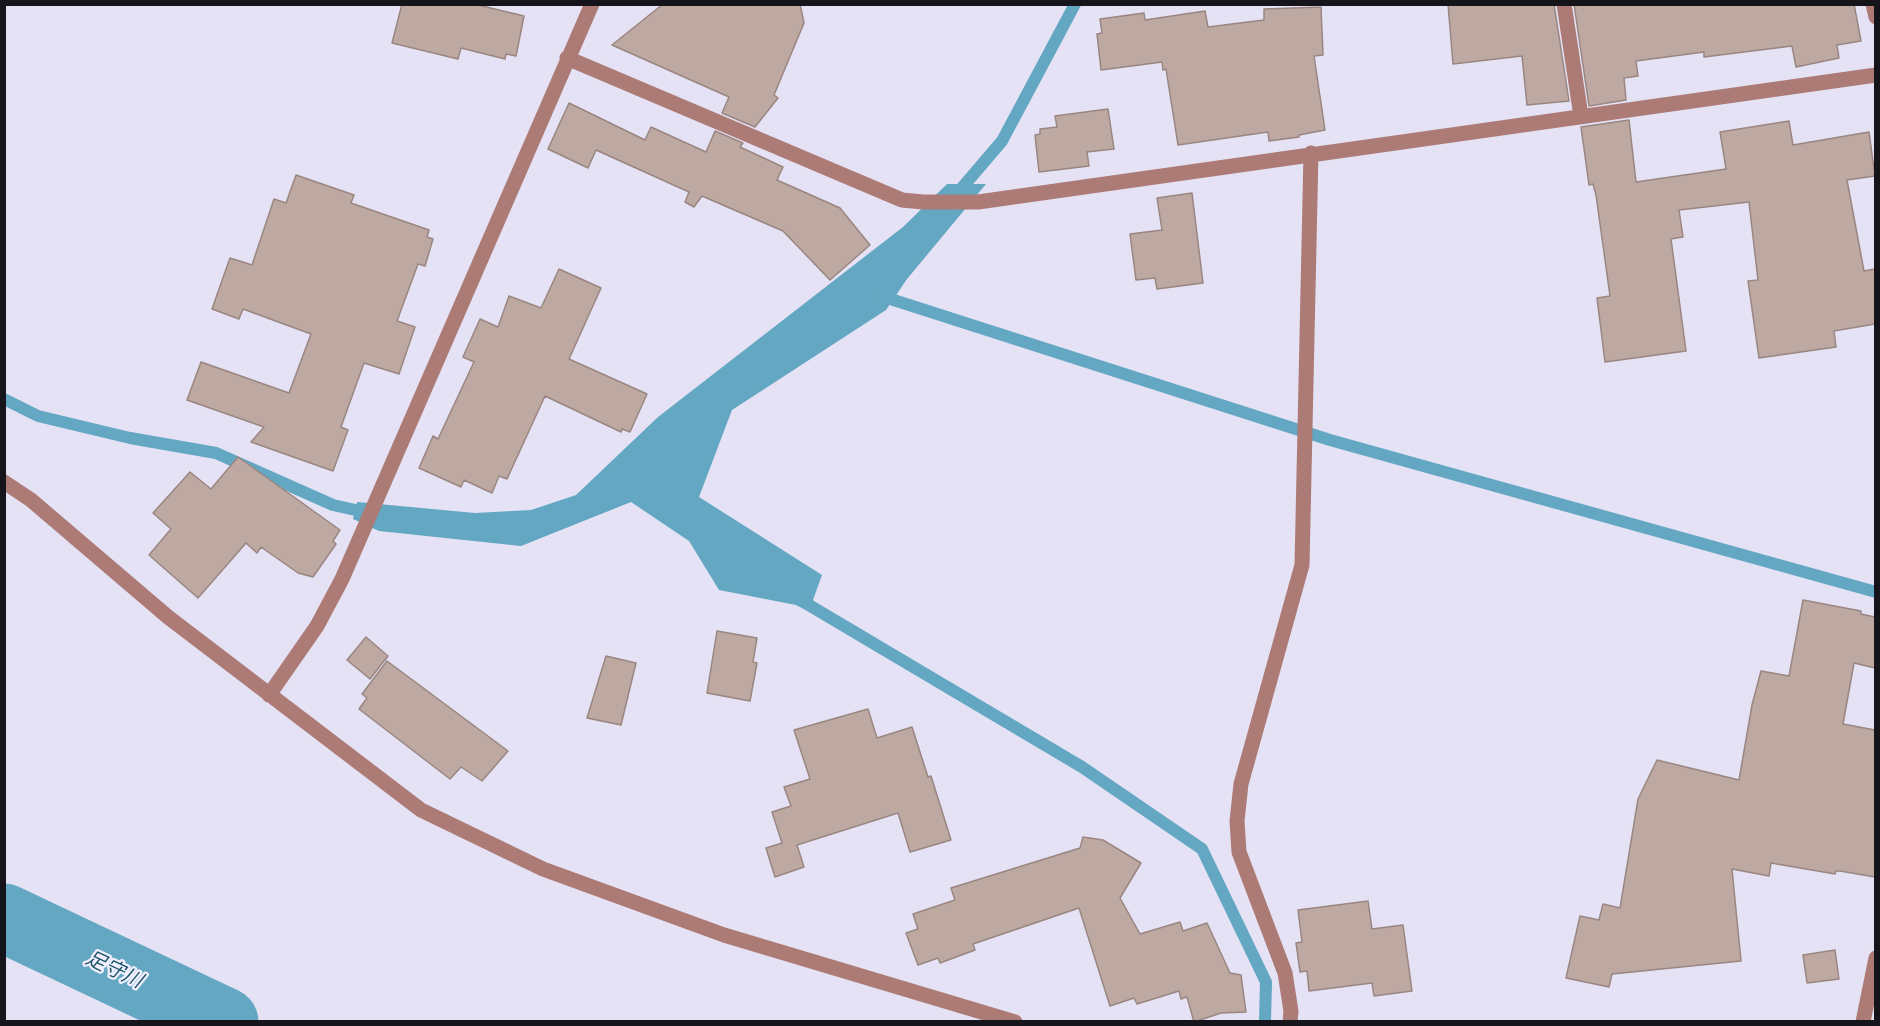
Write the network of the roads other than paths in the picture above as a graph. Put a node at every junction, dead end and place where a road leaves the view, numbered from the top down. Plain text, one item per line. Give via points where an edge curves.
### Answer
1 (592, 4) edge
2 (1564, 4) edge
3 (1873, 4) edge
4 (1875, 17) edge
5 (567, 58) junction
6 (1875, 75) edge
7 (1581, 116) junction
8 (1311, 153) junction
9 (4, 482) edge
10 (269, 695) junction
11 (1875, 958) edge
12 (1015, 1022) edge
13 (1290, 1022) edge
14 (1863, 1022) edge

1 - 5 street
2 - 7 street
3 - 4 street
5 - 8 street via 902,200 978,202
5 - 10 street via 342,579 317,626
6 - 7 street
7 - 8 street
8 - 13 street via 1302,565 1241,784 1237,821 1239,852 1285,973
9 - 10 street
10 - 12 street via 421,810 543,869 724,935
11 - 14 street

